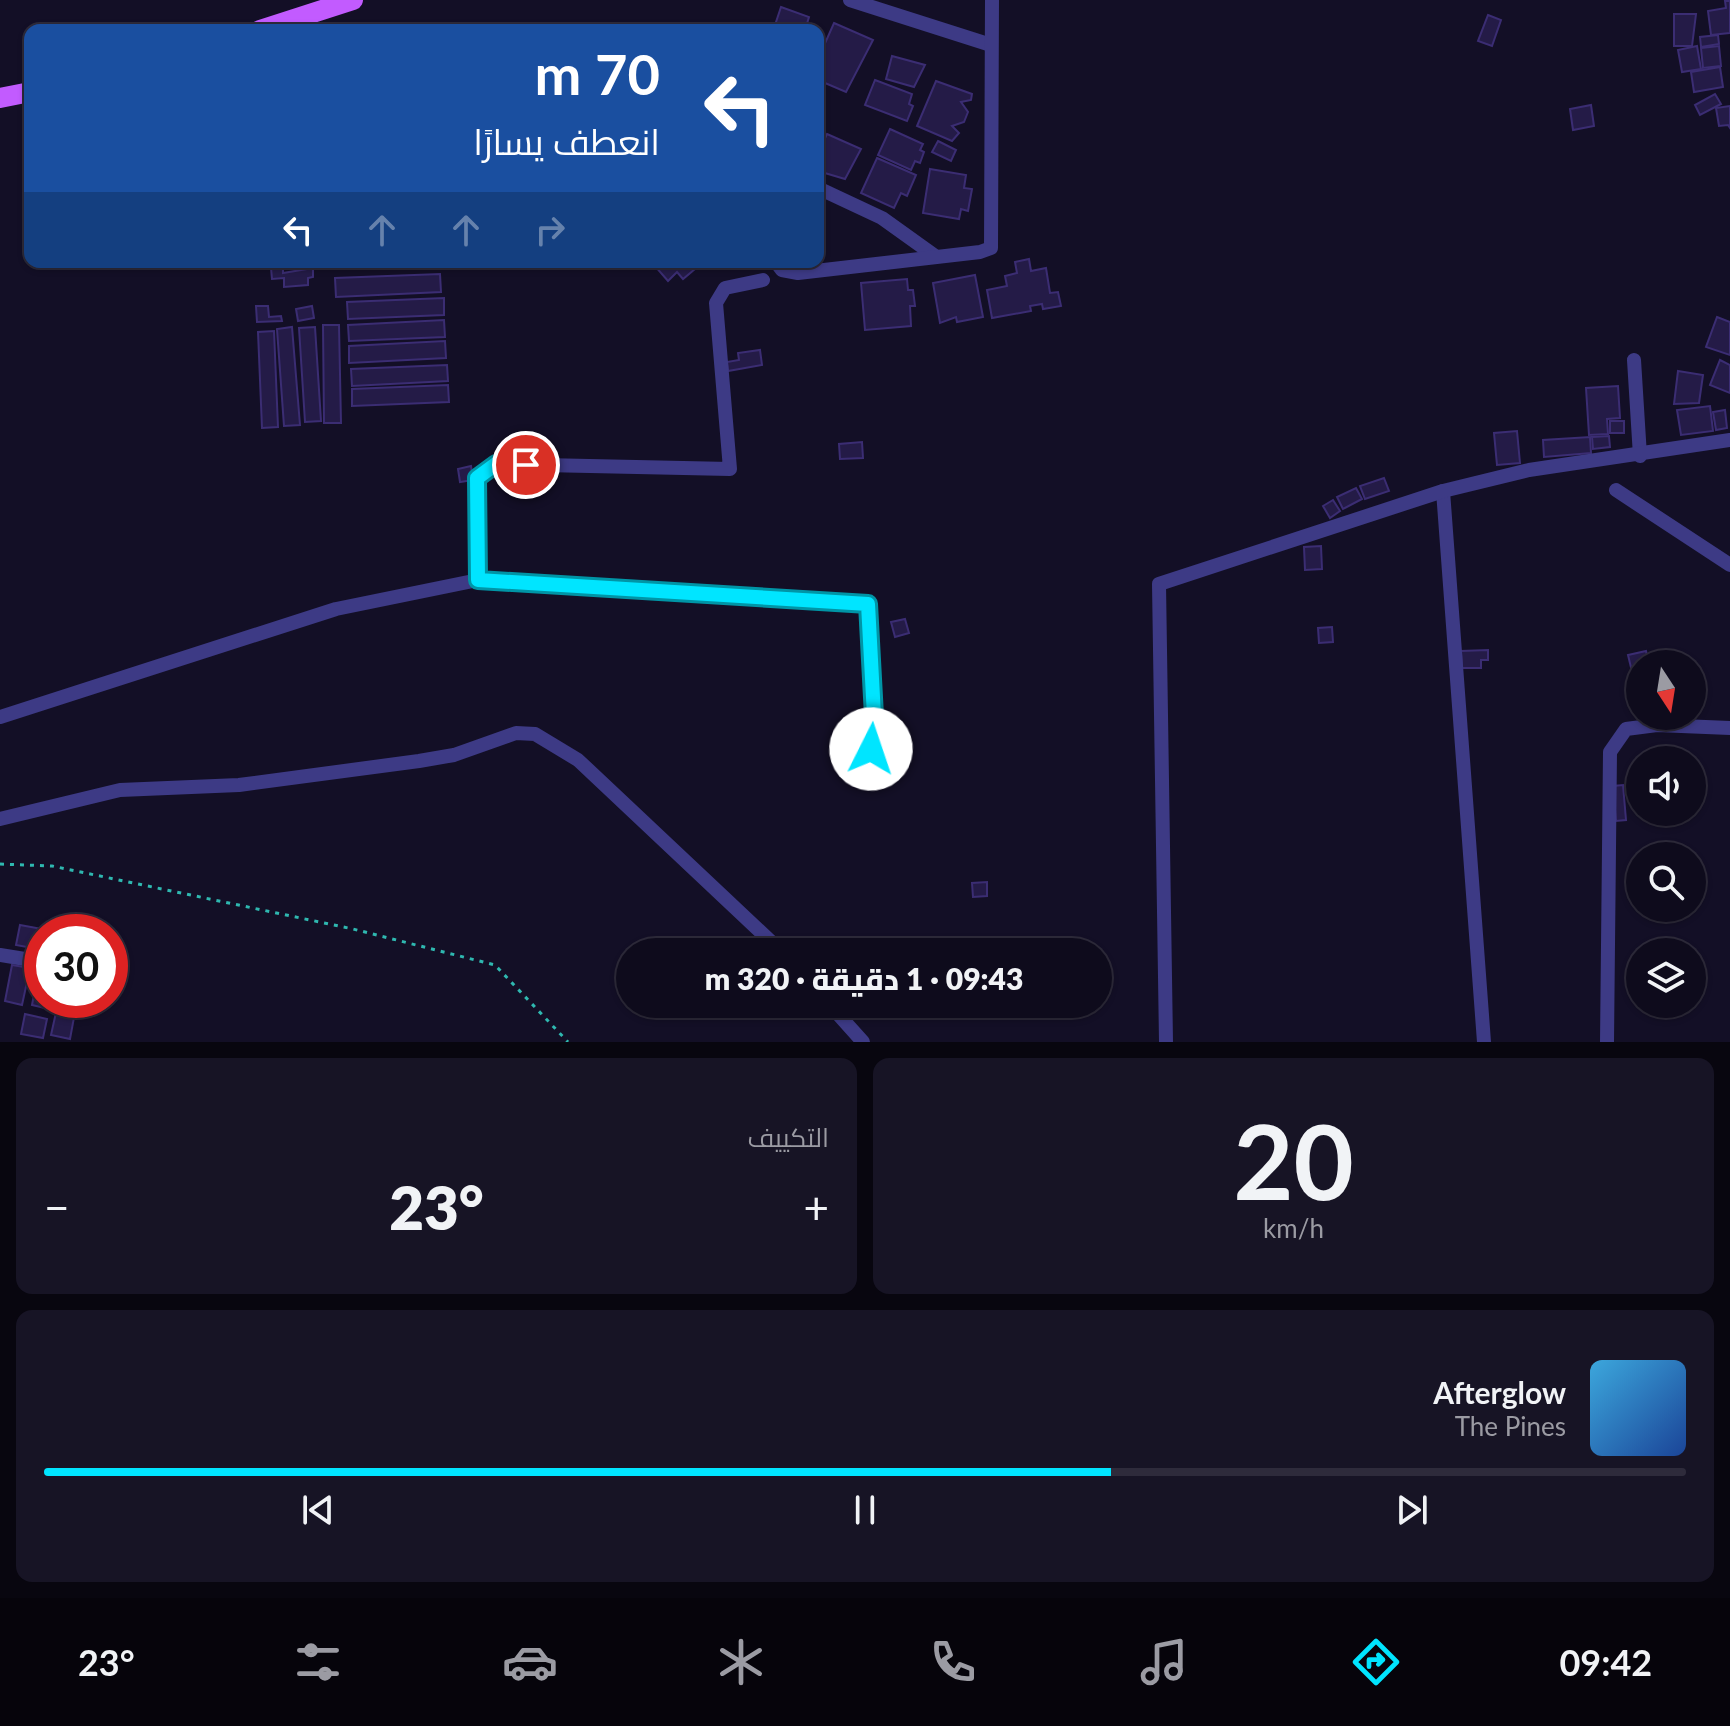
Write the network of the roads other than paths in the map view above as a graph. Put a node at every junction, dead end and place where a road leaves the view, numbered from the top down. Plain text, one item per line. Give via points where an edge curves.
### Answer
1 (353, 0) edge
2 (850, 0) edge
3 (992, 0) edge
4 (279, 24) edge
5 (991, 45) junction
6 (24, 93) edge
7 (0, 98) edge
8 (824, 191) edge
9 (935, 256) junction
10 (780, 268) edge
11 (763, 280) dead end
12 (1634, 360) dead end
13 (1730, 440) edge
14 (1640, 456) junction
15 (1616, 490) dead end
16 (1443, 491) junction
17 (1730, 565) edge
18 (478, 580) junction
19 (0, 717) edge
20 (1730, 728) edge
21 (871, 749) dead end
22 (0, 819) edge
23 (767, 938) edge
24 (0, 955) edge
25 (24, 959) edge
26 (842, 1018) edge
27 (863, 1042) edge
28 (1166, 1042) edge
29 (1484, 1042) edge
30 (1607, 1042) edge

1 - 4 main road
2 - 5 street
3 - 5 street
5 - 9 street via 991,248
6 - 7 main road
8 - 9 street via 882,218
9 - 10 street via 798,273
11 - 18 street via 725,288 716,303 730,469 496,464 477,478
12 - 14 street
13 - 14 street
14 - 16 street via 1529,470
15 - 17 street
16 - 28 street via 1159,584
16 - 29 street
18 - 19 street via 336,609
18 - 21 street via 868,604
20 - 30 street via 1626,729 1610,752
22 - 23 street via 120,790 239,785 419,761 516,733 535,734 578,760
24 - 25 street
26 - 27 street

